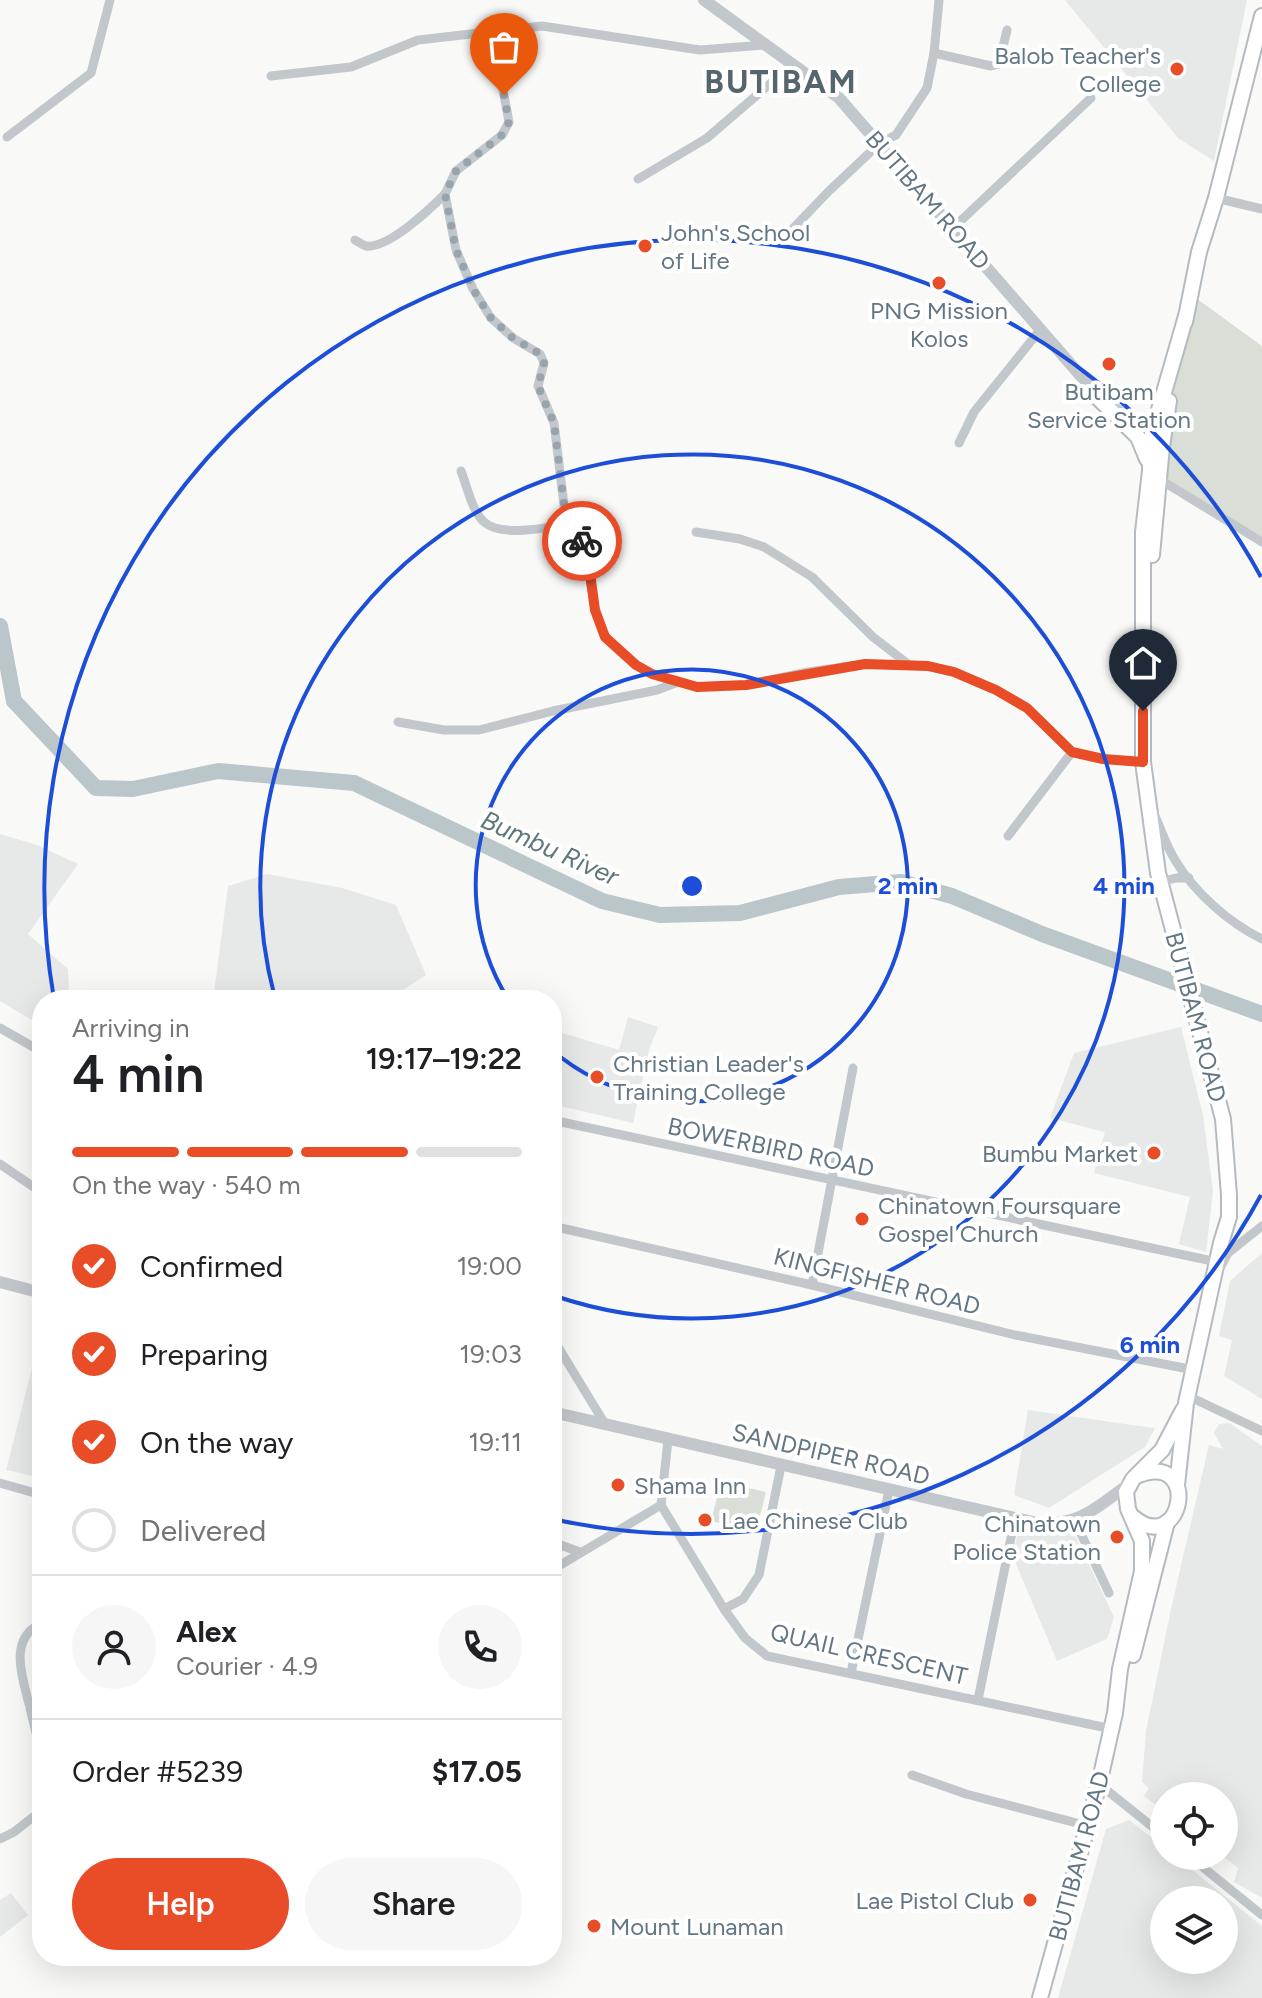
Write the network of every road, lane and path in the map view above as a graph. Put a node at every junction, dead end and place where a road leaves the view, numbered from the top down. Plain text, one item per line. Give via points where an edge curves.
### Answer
1 (110, 0) edge
2 (704, 0) edge
3 (939, 0) edge
4 (1262, 16) edge
5 (1007, 30) dead end
6 (503, 31) junction
7 (765, 45) junction
8 (934, 53) junction
9 (793, 64) junction
10 (271, 76) dead end
11 (1091, 98) dead end
12 (7, 137) dead end
13 (880, 143) junction
14 (638, 179) dead end
15 (445, 194) junction
16 (1216, 198) junction
17 (1262, 209) edge
18 (953, 228) junction
19 (355, 240) dead end
20 (779, 243) dead end
21 (1040, 330) junction
22 (1093, 393) junction
23 (1157, 436) junction
24 (959, 443) dead end
25 (461, 471) dead end
26 (1154, 475) junction
27 (570, 524) junction
28 (696, 532) dead end
29 (1262, 542) edge
30 (910, 665) junction
31 (678, 682) junction
32 (398, 722) dead end
33 (1072, 752) junction
34 (1143, 762) junction
35 (1146, 796) junction
36 (1008, 836) dead end
37 (1189, 878) junction
38 (1160, 882) junction
39 (1262, 939) edge
40 (0, 1028) edge
41 (32, 1046) edge
42 (853, 1068) dead end
43 (562, 1122) edge
44 (0, 1164) edge
45 (831, 1180) junction
46 (32, 1186) edge
47 (1262, 1226) edge
48 (562, 1228) edge
49 (1217, 1262) junction
50 (0, 1282) edge
51 (1212, 1282) junction
52 (812, 1285) junction
53 (32, 1290) edge
54 (562, 1353) edge
55 (1194, 1370) junction
56 (1187, 1400) junction
57 (562, 1414) edge
58 (605, 1424) junction
59 (1262, 1431) edge
60 (668, 1440) junction
61 (781, 1466) junction
62 (1134, 1480) junction
63 (0, 1483) edge
64 (1177, 1485) junction
65 (889, 1490) junction
66 (32, 1492) edge
67 (661, 1505) junction
68 (1098, 1507) junction
69 (1130, 1513) junction
70 (1015, 1518) junction
71 (1075, 1521) junction
72 (1167, 1522) junction
73 (562, 1546) edge
74 (580, 1552) junction
75 (562, 1564) edge
76 (1109, 1593) dead end
77 (724, 1609) junction
78 (32, 1629) edge
79 (851, 1673) junction
80 (978, 1700) junction
81 (1115, 1713) junction
82 (32, 1718) edge
83 (1112, 1729) junction
84 (912, 1775) dead end
85 (1099, 1784) junction
86 (32, 1818) edge
87 (1150, 1825) edge
88 (1088, 1826) junction
89 (0, 1839) edge
90 (1206, 1870) edge
91 (1262, 1915) edge
92 (1040, 1998) edge

1 - 12 street via 91,73
2 - 7 street, BUTIBAM ROAD
3 - 8 street
4 - 16 main road, BUTIBAM ROAD
5 - 8 street via 999,64
6 - 7 street via 542,26 700,50
6 - 10 street via 418,40 351,67
6 - 15 street via 499,69 509,122 502,135 456,171
7 - 9 street, BUTIBAM ROAD
8 - 13 street via 927,88 896,135
9 - 13 street, BUTIBAM ROAD via 839,98
9 - 14 street via 707,138
11 - 18 street
13 - 18 street, BUTIBAM ROAD
13 - 20 street
15 - 19 street via 382,243 366,246
15 - 27 street via 456,250 473,289 491,318 540,354 544,363 538,386 554,423
16 - 17 street
16 - 23 main road, BUTIBAM ROAD
18 - 21 street, BUTIBAM ROAD
21 - 22 street, BUTIBAM ROAD
21 - 24 street via 974,412
22 - 23 street, BUTIBAM ROAD
22 - 26 main road via 1138,437
23 - 26 main road, BUTIBAM ROAD
25 - 27 street via 477,510 492,527 514,531
26 - 29 street
26 - 34 main road, BUTIBAM ROAD via 1144,505
27 - 31 street via 585,546 605,637 636,665
28 - 30 street via 764,547 812,577
30 - 31 street via 865,664 746,685 697,687
30 - 33 street via 954,672 996,690 1027,708
31 - 32 street via 479,730
33 - 34 street
33 - 36 street
34 - 35 main road, BUTIBAM ROAD
35 - 37 street via 1175,860
35 - 38 main road, BUTIBAM ROAD
37 - 38 street
37 - 39 street via 1218,909
38 - 49 main road, BUTIBAM ROAD via 1223,1119 1229,1217
40 - 41 street
42 - 45 street
43 - 45 street, BOWERBIRD ROAD
44 - 46 street
45 - 49 street, BOWERBIRD ROAD
45 - 52 street
47 - 51 street via 1228,1253
48 - 52 street, KINGFISHER ROAD
49 - 51 main road, BUTIBAM ROAD
50 - 53 street
51 - 55 main road, BUTIBAM ROAD
52 - 55 street, KINGFISHER ROAD via 1015,1335
54 - 58 street
55 - 56 main road, BUTIBAM ROAD
56 - 59 street
56 - 62 main road, BUTIBAM ROAD via 1162,1450
56 - 64 main road, BUTIBAM ROAD
57 - 58 street, SANDPIPER ROAD
58 - 60 street, SANDPIPER ROAD
60 - 61 street, SANDPIPER ROAD
60 - 67 street
61 - 65 street, SANDPIPER ROAD
61 - 77 street via 759,1575 743,1599
62 - 64 main road via 1149,1471 1160,1472
62 - 68 street
62 - 69 main road via 1126,1492
63 - 66 street
64 - 72 main road via 1179,1508
65 - 70 street, SANDPIPER ROAD
65 - 79 street
67 - 74 street
67 - 77 street, QUAIL CRESCENT
68 - 69 street
68 - 71 street
69 - 72 main road via 1147,1525
69 - 81 main road, BUTIBAM ROAD via 1142,1541 1142,1571
70 - 71 street, SANDPIPER ROAD via 1048,1524
70 - 80 street
71 - 76 street
72 - 81 main road, BUTIBAM ROAD
73 - 74 street
74 - 75 street
77 - 79 street, QUAIL CRESCENT via 745,1638 767,1656
78 - 82 street via 19,1650
79 - 80 street, QUAIL CRESCENT
80 - 83 street, QUAIL CRESCENT
81 - 83 main road, BUTIBAM ROAD
83 - 85 main road, BUTIBAM ROAD
84 - 88 street
85 - 87 street
85 - 88 main road, BUTIBAM ROAD
86 - 89 street
88 - 92 main road, BUTIBAM ROAD
90 - 91 street

